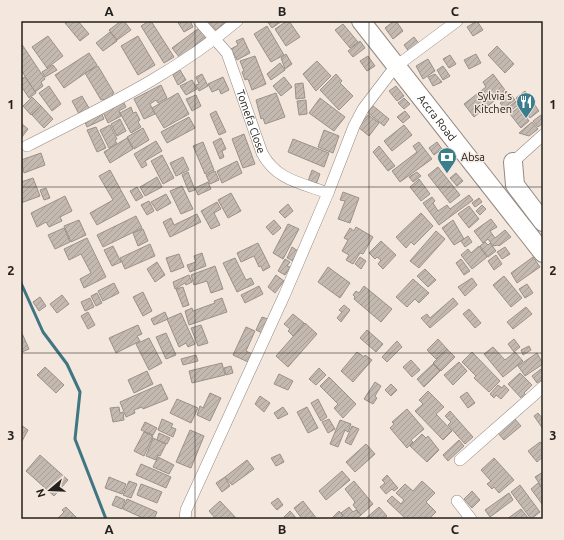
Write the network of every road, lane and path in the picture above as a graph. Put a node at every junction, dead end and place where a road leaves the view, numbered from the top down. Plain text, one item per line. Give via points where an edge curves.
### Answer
1 (199, 21) edge
2 (237, 21) edge
3 (360, 21) edge
4 (458, 21) edge
5 (216, 39) junction
6 (395, 66) junction
7 (543, 135) edge
8 (27, 146) dead end
9 (513, 162) junction
10 (479, 170) junction
11 (328, 193) junction
12 (543, 222) edge
13 (543, 253) edge
14 (543, 388) edge
15 (460, 460) dead end
16 (457, 501) dead end
17 (185, 519) edge
18 (471, 519) edge

1 - 5 street, Tomefa Close
2 - 5 street
3 - 6 main road, Accra Road
4 - 6 street
5 - 8 street via 158,78
5 - 11 street, Tomefa Close via 233,66 267,164 280,176
6 - 10 main road, Accra Road
6 - 11 street via 362,109
7 - 9 street
9 - 10 main road via 493,175
9 - 12 main road via 515,185
10 - 13 main road, Accra Road
11 - 17 street via 281,303 186,510
14 - 15 street
16 - 18 street

